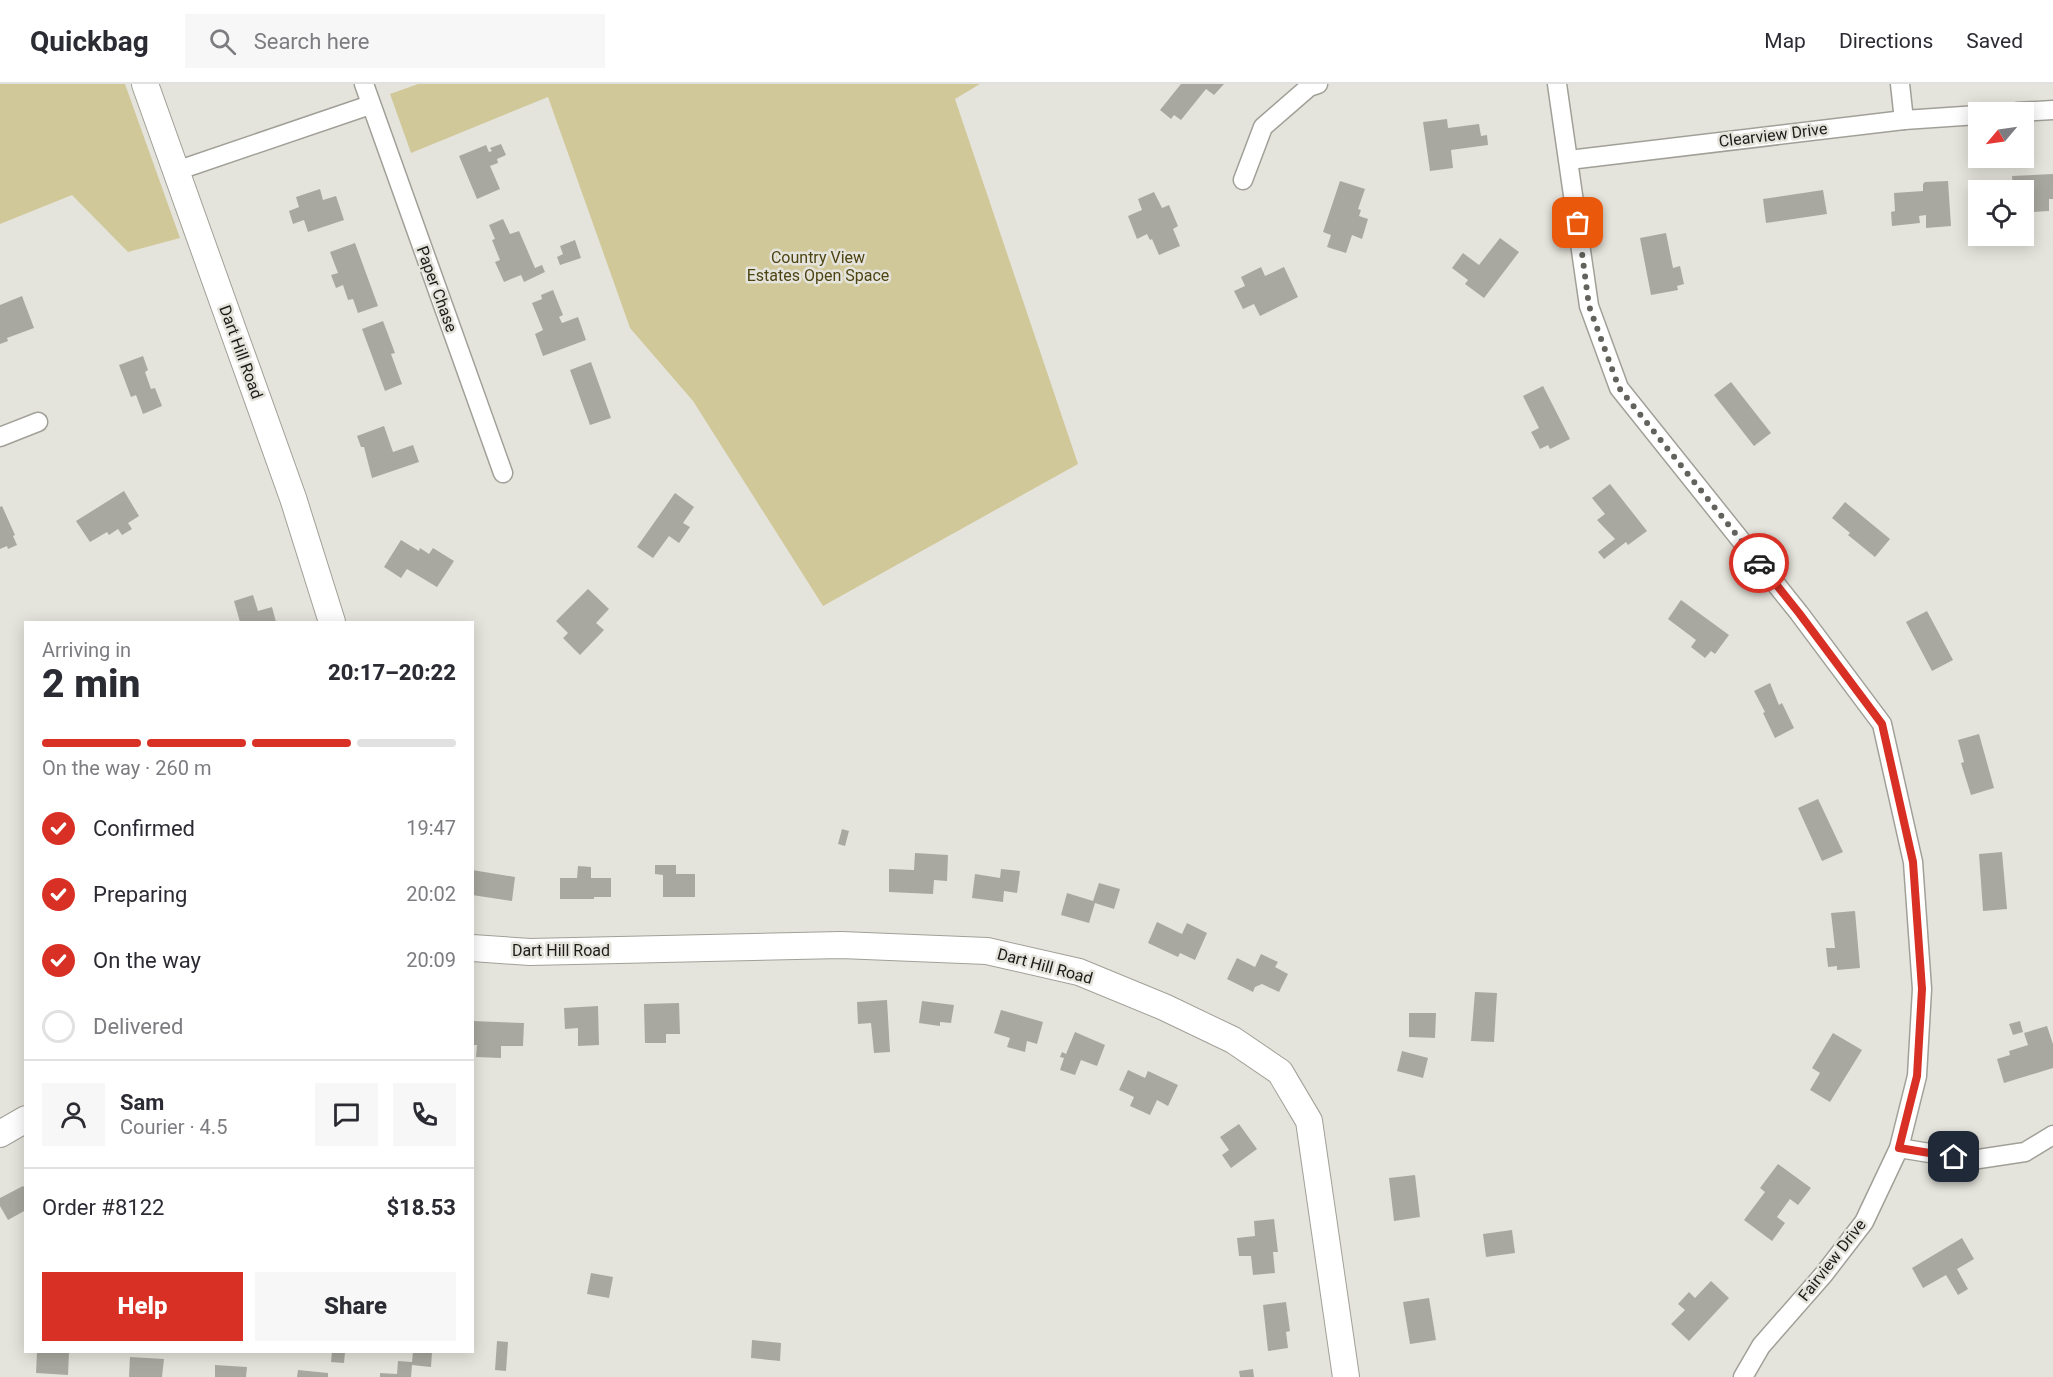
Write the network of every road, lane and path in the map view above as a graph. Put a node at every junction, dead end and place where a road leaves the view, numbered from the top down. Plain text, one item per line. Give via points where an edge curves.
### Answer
1 (145, 84) edge
2 (364, 84) edge
3 (1318, 84) edge
4 (1557, 84) edge
5 (1900, 84) edge
6 (370, 105) junction
7 (2053, 110) edge
8 (2034, 111) edge
9 (1968, 116) edge
10 (1904, 120) junction
11 (1569, 160) junction
12 (176, 171) junction
13 (1243, 180) dead end
14 (38, 422) dead end
15 (0, 437) edge
16 (503, 473) dead end
17 (332, 621) edge
18 (474, 948) edge
19 (24, 1120) edge
20 (0, 1134) edge
21 (2053, 1136) edge
22 (1899, 1148) junction
23 (1346, 1377) edge
24 (1743, 1377) edge

1 - 12 street, Dart Hill Road
2 - 6 street, Paper Chase
3 - 13 street via 1309,87 1263,127
4 - 11 street, Fairview Drive
5 - 10 street
6 - 12 street
6 - 16 street, Paper Chase
7 - 8 street
9 - 10 street, Clearview Drive
10 - 11 street, Clearview Drive
11 - 22 street, Fairview Drive via 1589,306 1619,388 1799,613 1882,724 1913,862 1922,989 1917,1076
12 - 17 street, Dart Hill Road via 293,498
14 - 15 street
18 - 23 street, Dart Hill Road via 530,952 841,945 987,951 1079,972 1233,1040 1280,1072 1309,1121
19 - 20 street
21 - 22 street via 2025,1152 1972,1160
22 - 24 street, Fairview Drive via 1864,1222 1761,1346

